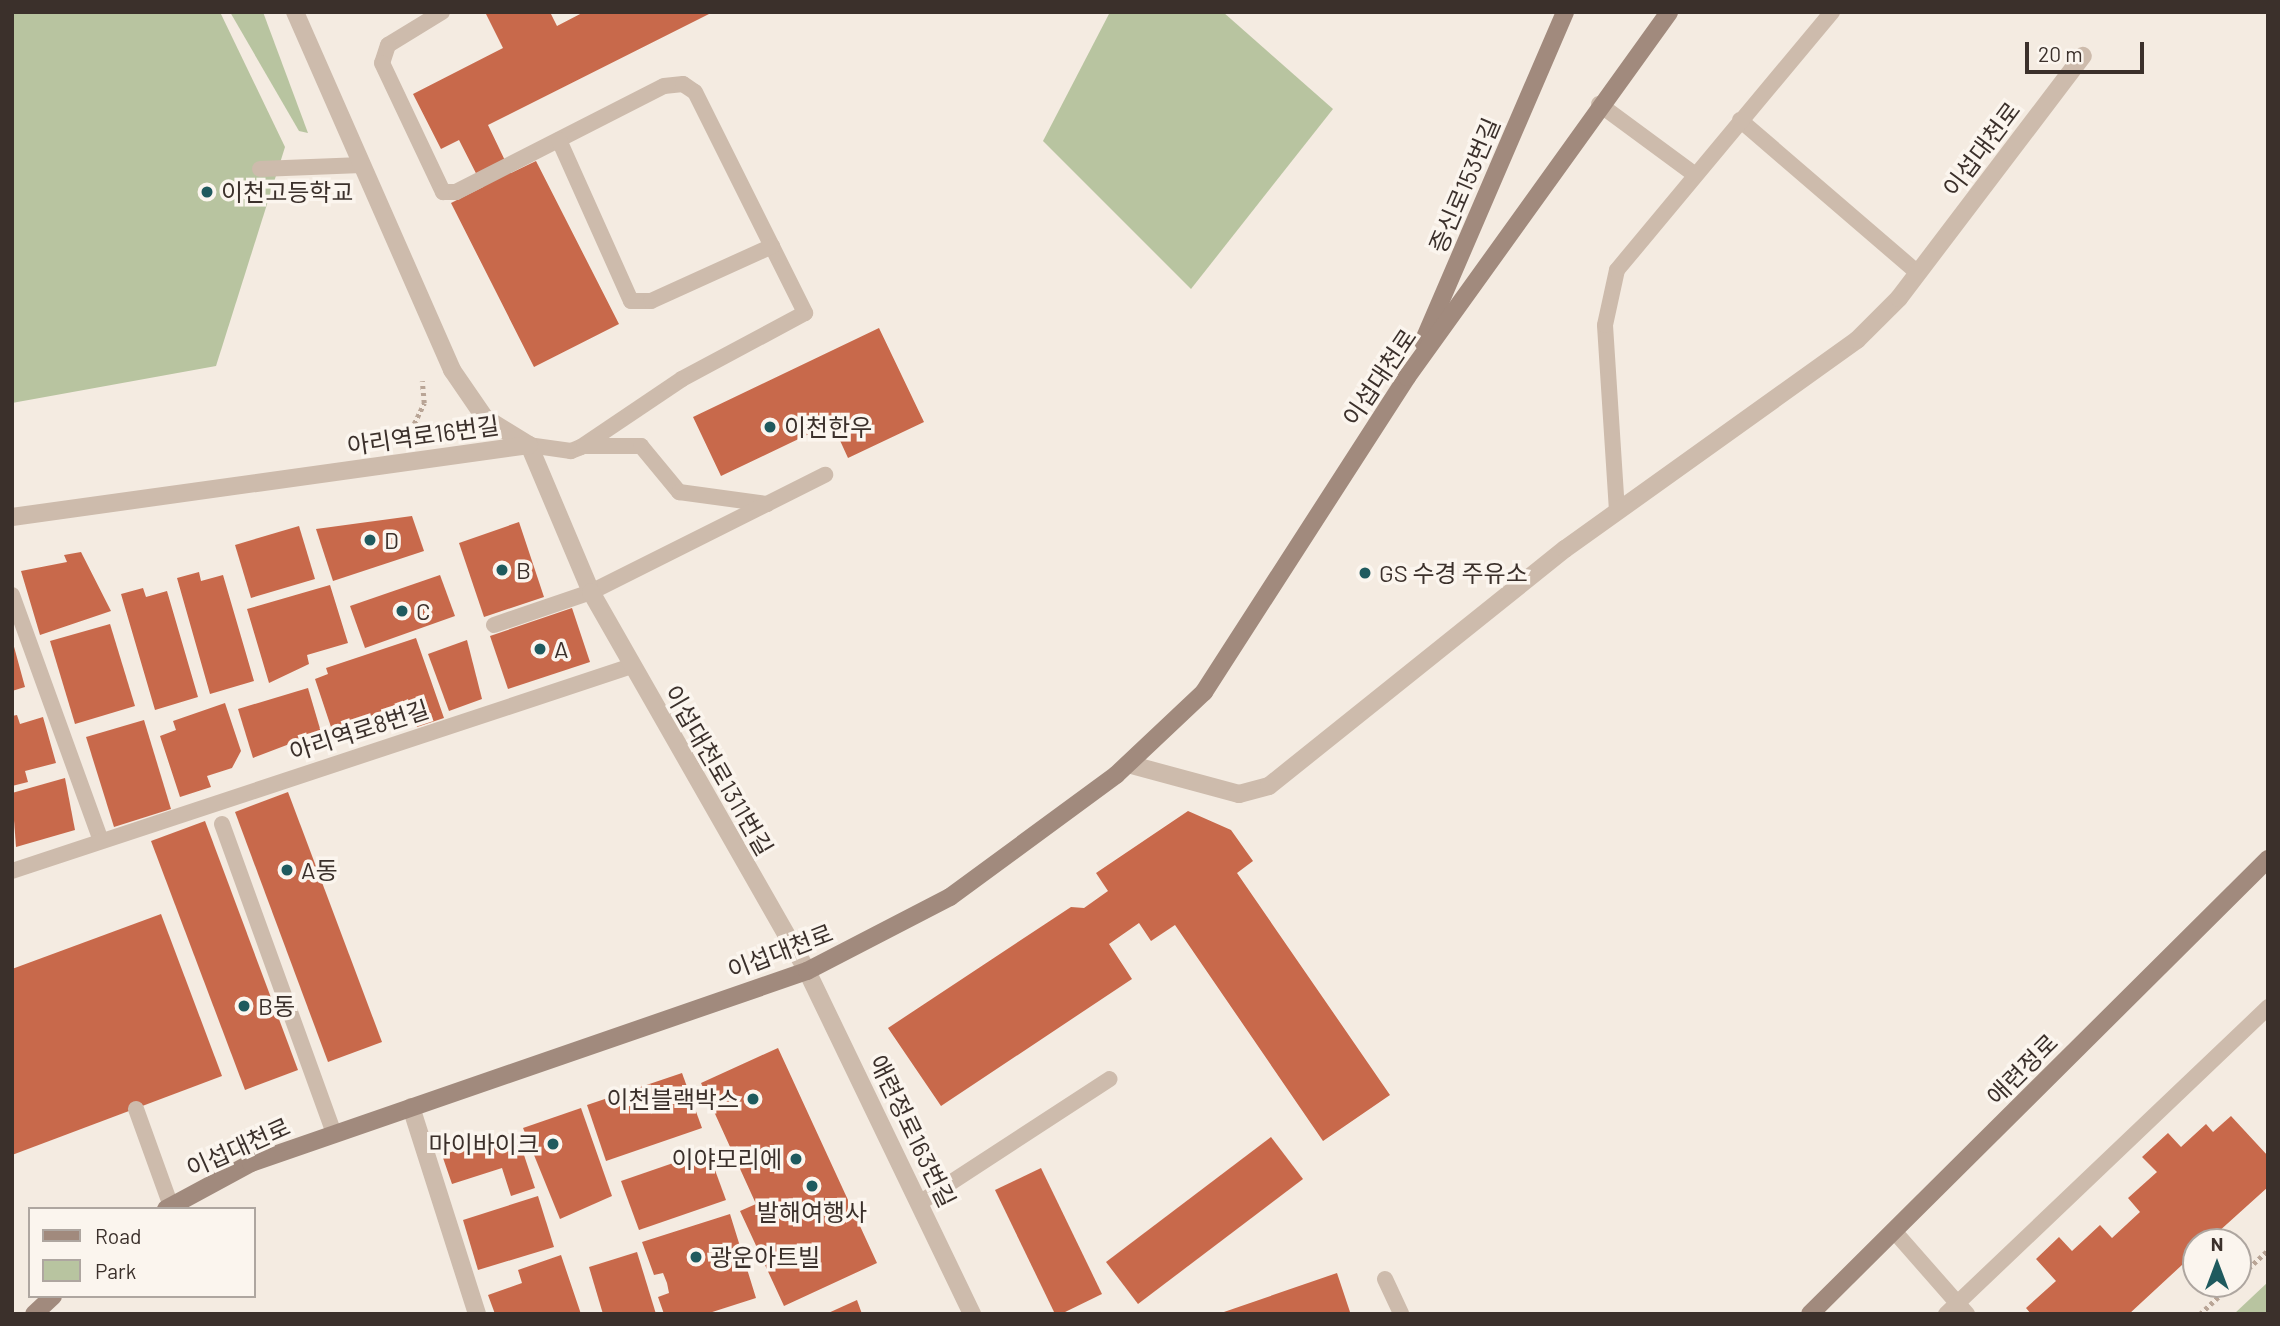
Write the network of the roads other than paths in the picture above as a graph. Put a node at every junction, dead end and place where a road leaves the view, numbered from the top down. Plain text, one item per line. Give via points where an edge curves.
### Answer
1 (295, 12) edge
2 (442, 12) edge
3 (1565, 12) edge
4 (1669, 12) edge
5 (1832, 12) edge
6 (2083, 56) dead end
7 (1599, 104) junction
8 (1740, 120) junction
9 (559, 140) junction
10 (362, 165) junction
11 (260, 169) dead end
12 (1694, 174) junction
13 (772, 246) junction
14 (1918, 273) junction
15 (1407, 377) junction
16 (529, 444) junction
17 (581, 447) junction
18 (825, 475) dead end
19 (767, 504) junction
20 (1617, 511) junction
21 (12, 517) edge
22 (592, 592) junction
23 (12, 595) edge
24 (494, 625) dead end
25 (632, 666) junction
26 (1128, 764) junction
27 (222, 824) dead end
28 (100, 838) junction
29 (2268, 859) edge
30 (12, 871) edge
31 (807, 971) junction
32 (2268, 1007) edge
33 (1110, 1079) dead end
34 (411, 1107) junction
35 (136, 1109) dead end
36 (334, 1133) junction
37 (921, 1202) junction
38 (169, 1207) edge
39 (1894, 1231) junction
40 (1385, 1279) dead end
41 (51, 1298) edge
42 (1957, 1310) edge
43 (34, 1314) edge
44 (477, 1314) edge
45 (972, 1314) edge
46 (1401, 1314) edge
47 (1810, 1314) edge

1 - 10 street
2 - 9 lane via 393,41 382,57 439,188 456,192
3 - 15 main road, 증신로153번길
4 - 7 main road, 이섭대천로
5 - 8 lane
6 - 14 street, 이섭대천로
7 - 12 lane
7 - 15 main road, 이섭대천로
8 - 12 lane
8 - 14 lane
9 - 13 lane via 664,86 690,86
9 - 13 lane via 631,301 651,301
10 - 11 lane
10 - 16 street via 452,370 485,418
12 - 20 lane via 1625,257 1612,291 1605,372
13 - 17 lane via 805,314 682,379
14 - 20 street, 이섭대천로 via 1857,340
15 - 26 main road, 이섭대천로 via 1204,692
16 - 17 lane, 아리역로16번길 via 571,451
16 - 21 street, 아리역로16번길
16 - 22 street, 이섭대천로1311번길
17 - 19 lane, 아리역로16번길 via 641,446 679,492
18 - 19 lane
19 - 22 lane
20 - 26 street, 이섭대천로 via 1269,786 1239,794
22 - 24 lane
22 - 25 street, 이섭대천로1311번길
23 - 28 lane
25 - 28 lane, 아리역로8번길
25 - 31 street, 이섭대천로1311번길
26 - 31 main road, 이섭대천로 via 950,897
27 - 36 lane
28 - 30 lane, 아리역로8번길
29 - 39 main road, 애련정로
31 - 34 main road, 이섭대천로
31 - 37 street, 애련정로163번길
32 - 42 lane
33 - 37 lane
34 - 36 main road, 이섭대천로
34 - 44 street
35 - 38 lane
36 - 38 main road, 이섭대천로 via 251,1163
37 - 45 street, 애련정로163번길
39 - 42 lane
39 - 47 main road, 애련정로
40 - 46 lane
41 - 43 main road

